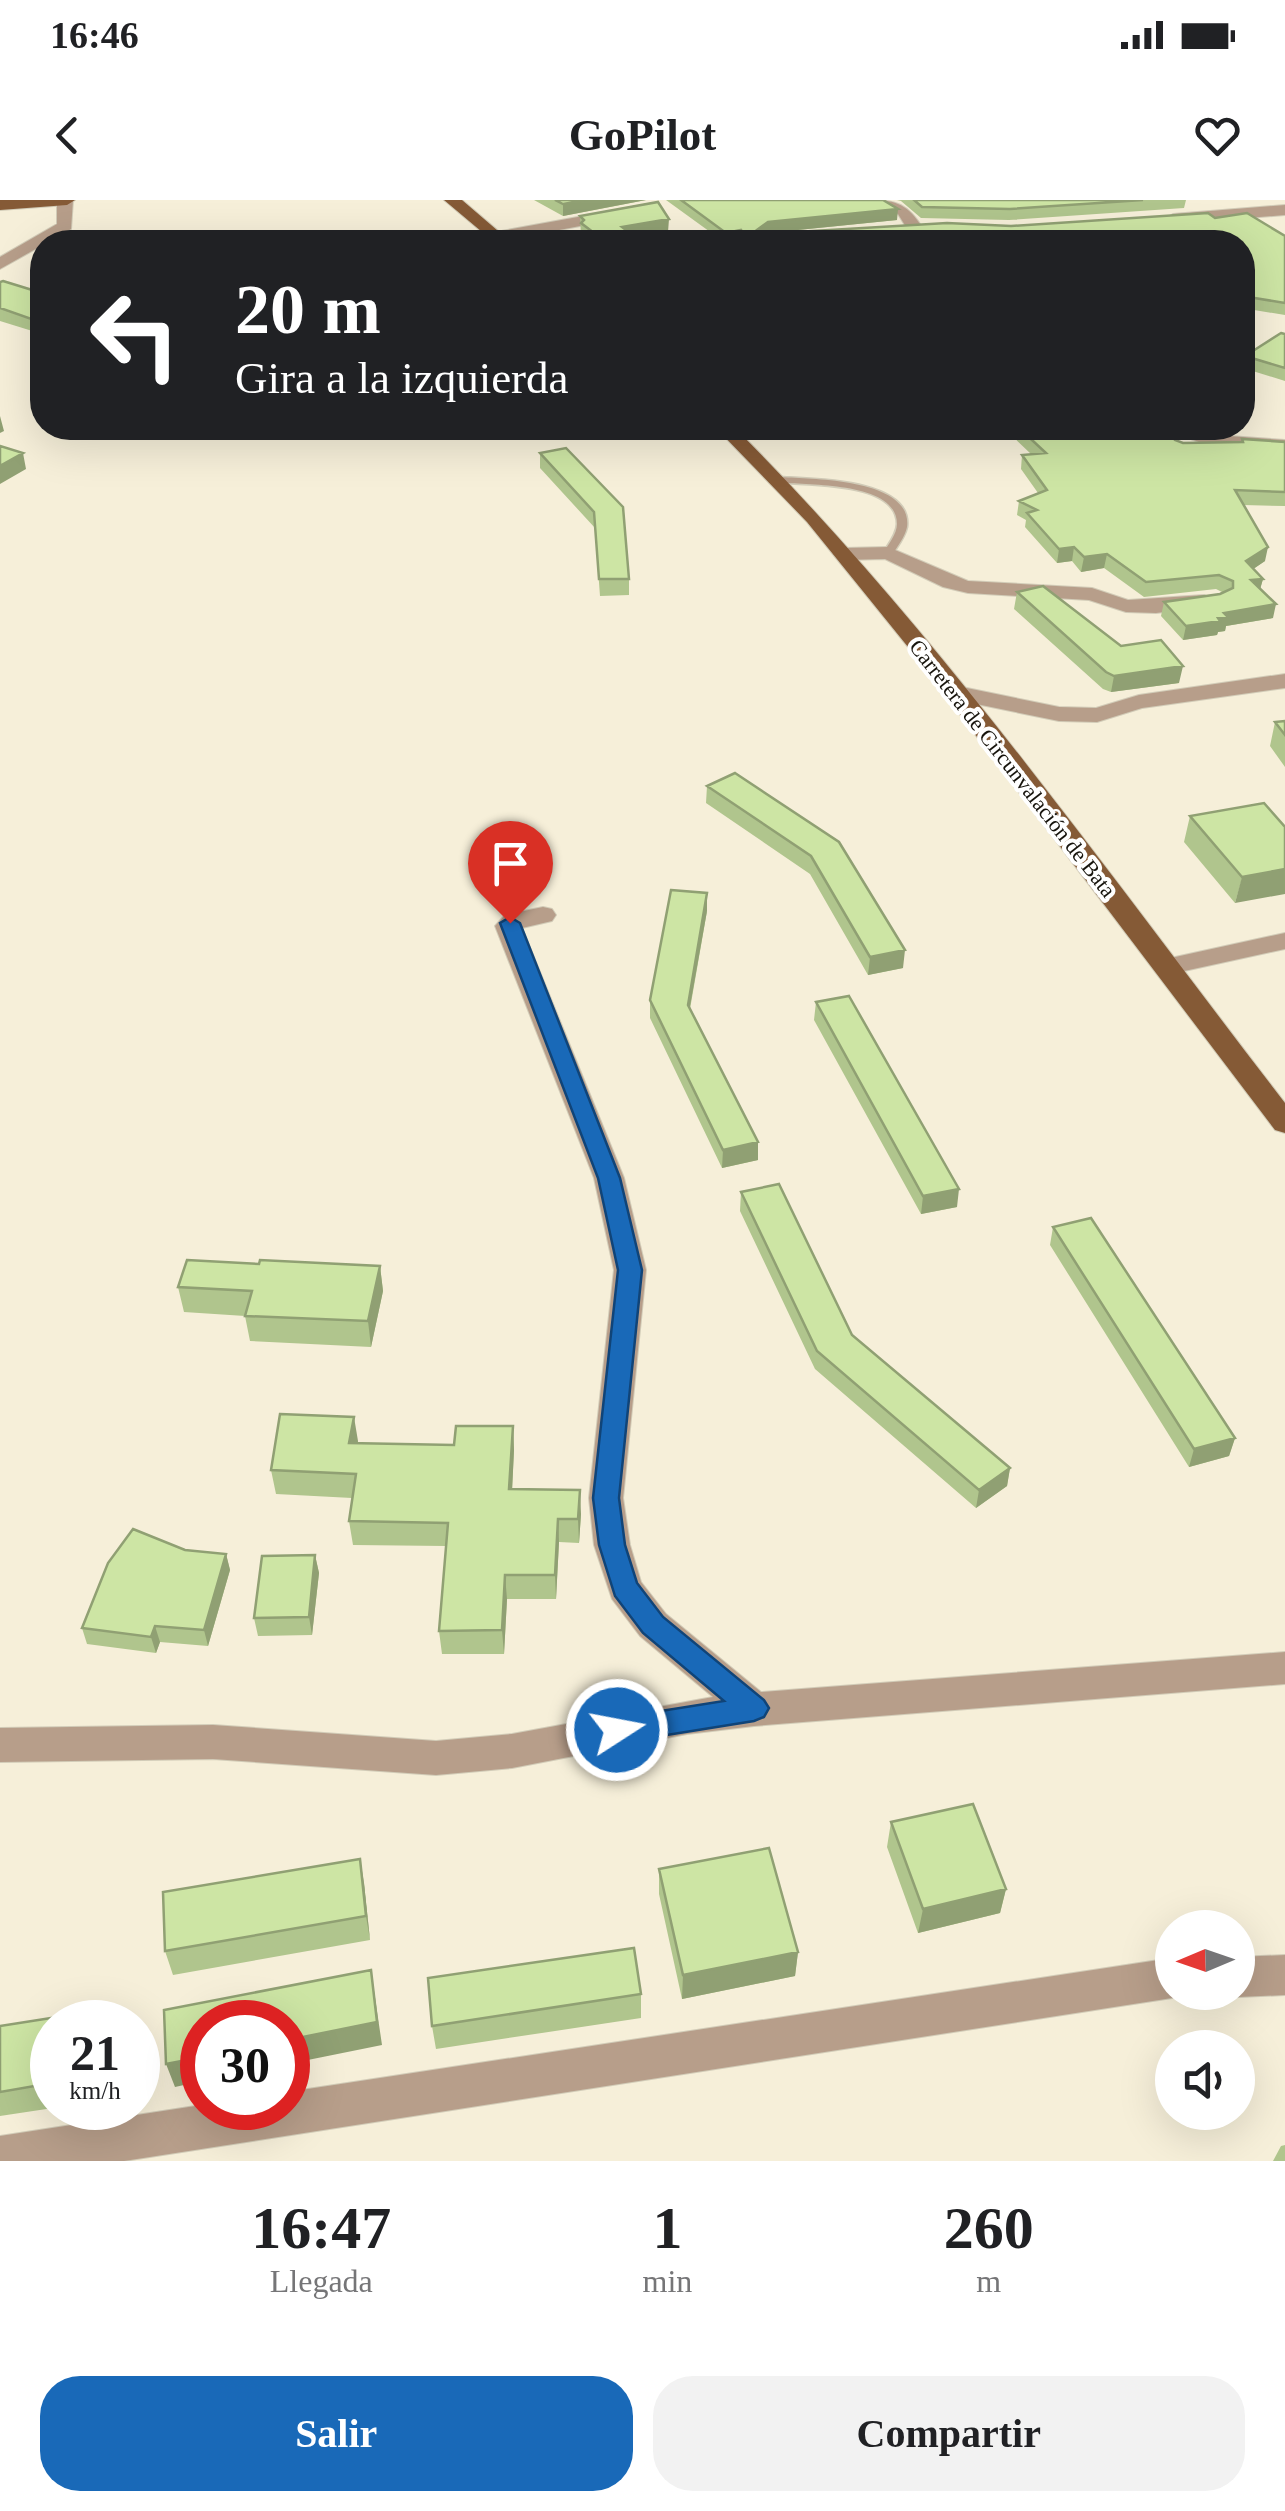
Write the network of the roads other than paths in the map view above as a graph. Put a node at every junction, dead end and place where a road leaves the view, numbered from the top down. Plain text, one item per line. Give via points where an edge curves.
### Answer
1 (66, 200) edge
2 (452, 200) edge
3 (879, 200) edge
4 (0, 204) edge
5 (638, 210) edge
6 (1285, 210) edge
7 (1152, 220) edge
8 (65, 226) junction
9 (894, 228) edge
10 (58, 230) edge
11 (69, 230) edge
12 (488, 230) edge
13 (546, 230) edge
14 (30, 246) edge
15 (0, 264) edge
16 (737, 440) edge
17 (1209, 440) edge
18 (1285, 446) edge
19 (779, 480) junction
20 (888, 553) junction
21 (843, 554) junction
22 (1217, 599) edge
23 (1285, 682) edge
24 (957, 692) junction
25 (543, 915) dead end
26 (1285, 941) edge
27 (1166, 967) junction
28 (1285, 1123) edge
29 (1285, 1668) edge
30 (754, 1708) junction
31 (0, 1744) edge
32 (1285, 1975) edge
33 (1255, 1976) edge
34 (1155, 1981) edge
35 (0, 2158) edge

1 - 4 main road
1 - 8 street
2 - 12 main road
3 - 9 street via 922,227
5 - 13 street
6 - 7 street
8 - 10 street
8 - 11 street
14 - 15 street
16 - 19 main road, Carretera de Circunvalación de Bata
17 - 18 street
19 - 20 lane via 883,493 899,508 902,528
19 - 21 main road, Carretera de Circunvalación de Bata
20 - 21 street
20 - 22 street via 968,587 1092,594 1126,606
21 - 24 main road, Carretera de Circunvalación de Bata
23 - 24 street via 1139,702 1098,715 1060,714
24 - 27 main road, Carretera de Circunvalación de Bata
25 - 30 street via 508,926 609,1178 630,1270 606,1498 612,1545 625,1588 653,1625
26 - 27 street
27 - 28 main road, Carretera de Circunvalación de Bata
29 - 30 street
30 - 31 street via 436,1758 213,1742
32 - 33 street
34 - 35 street

